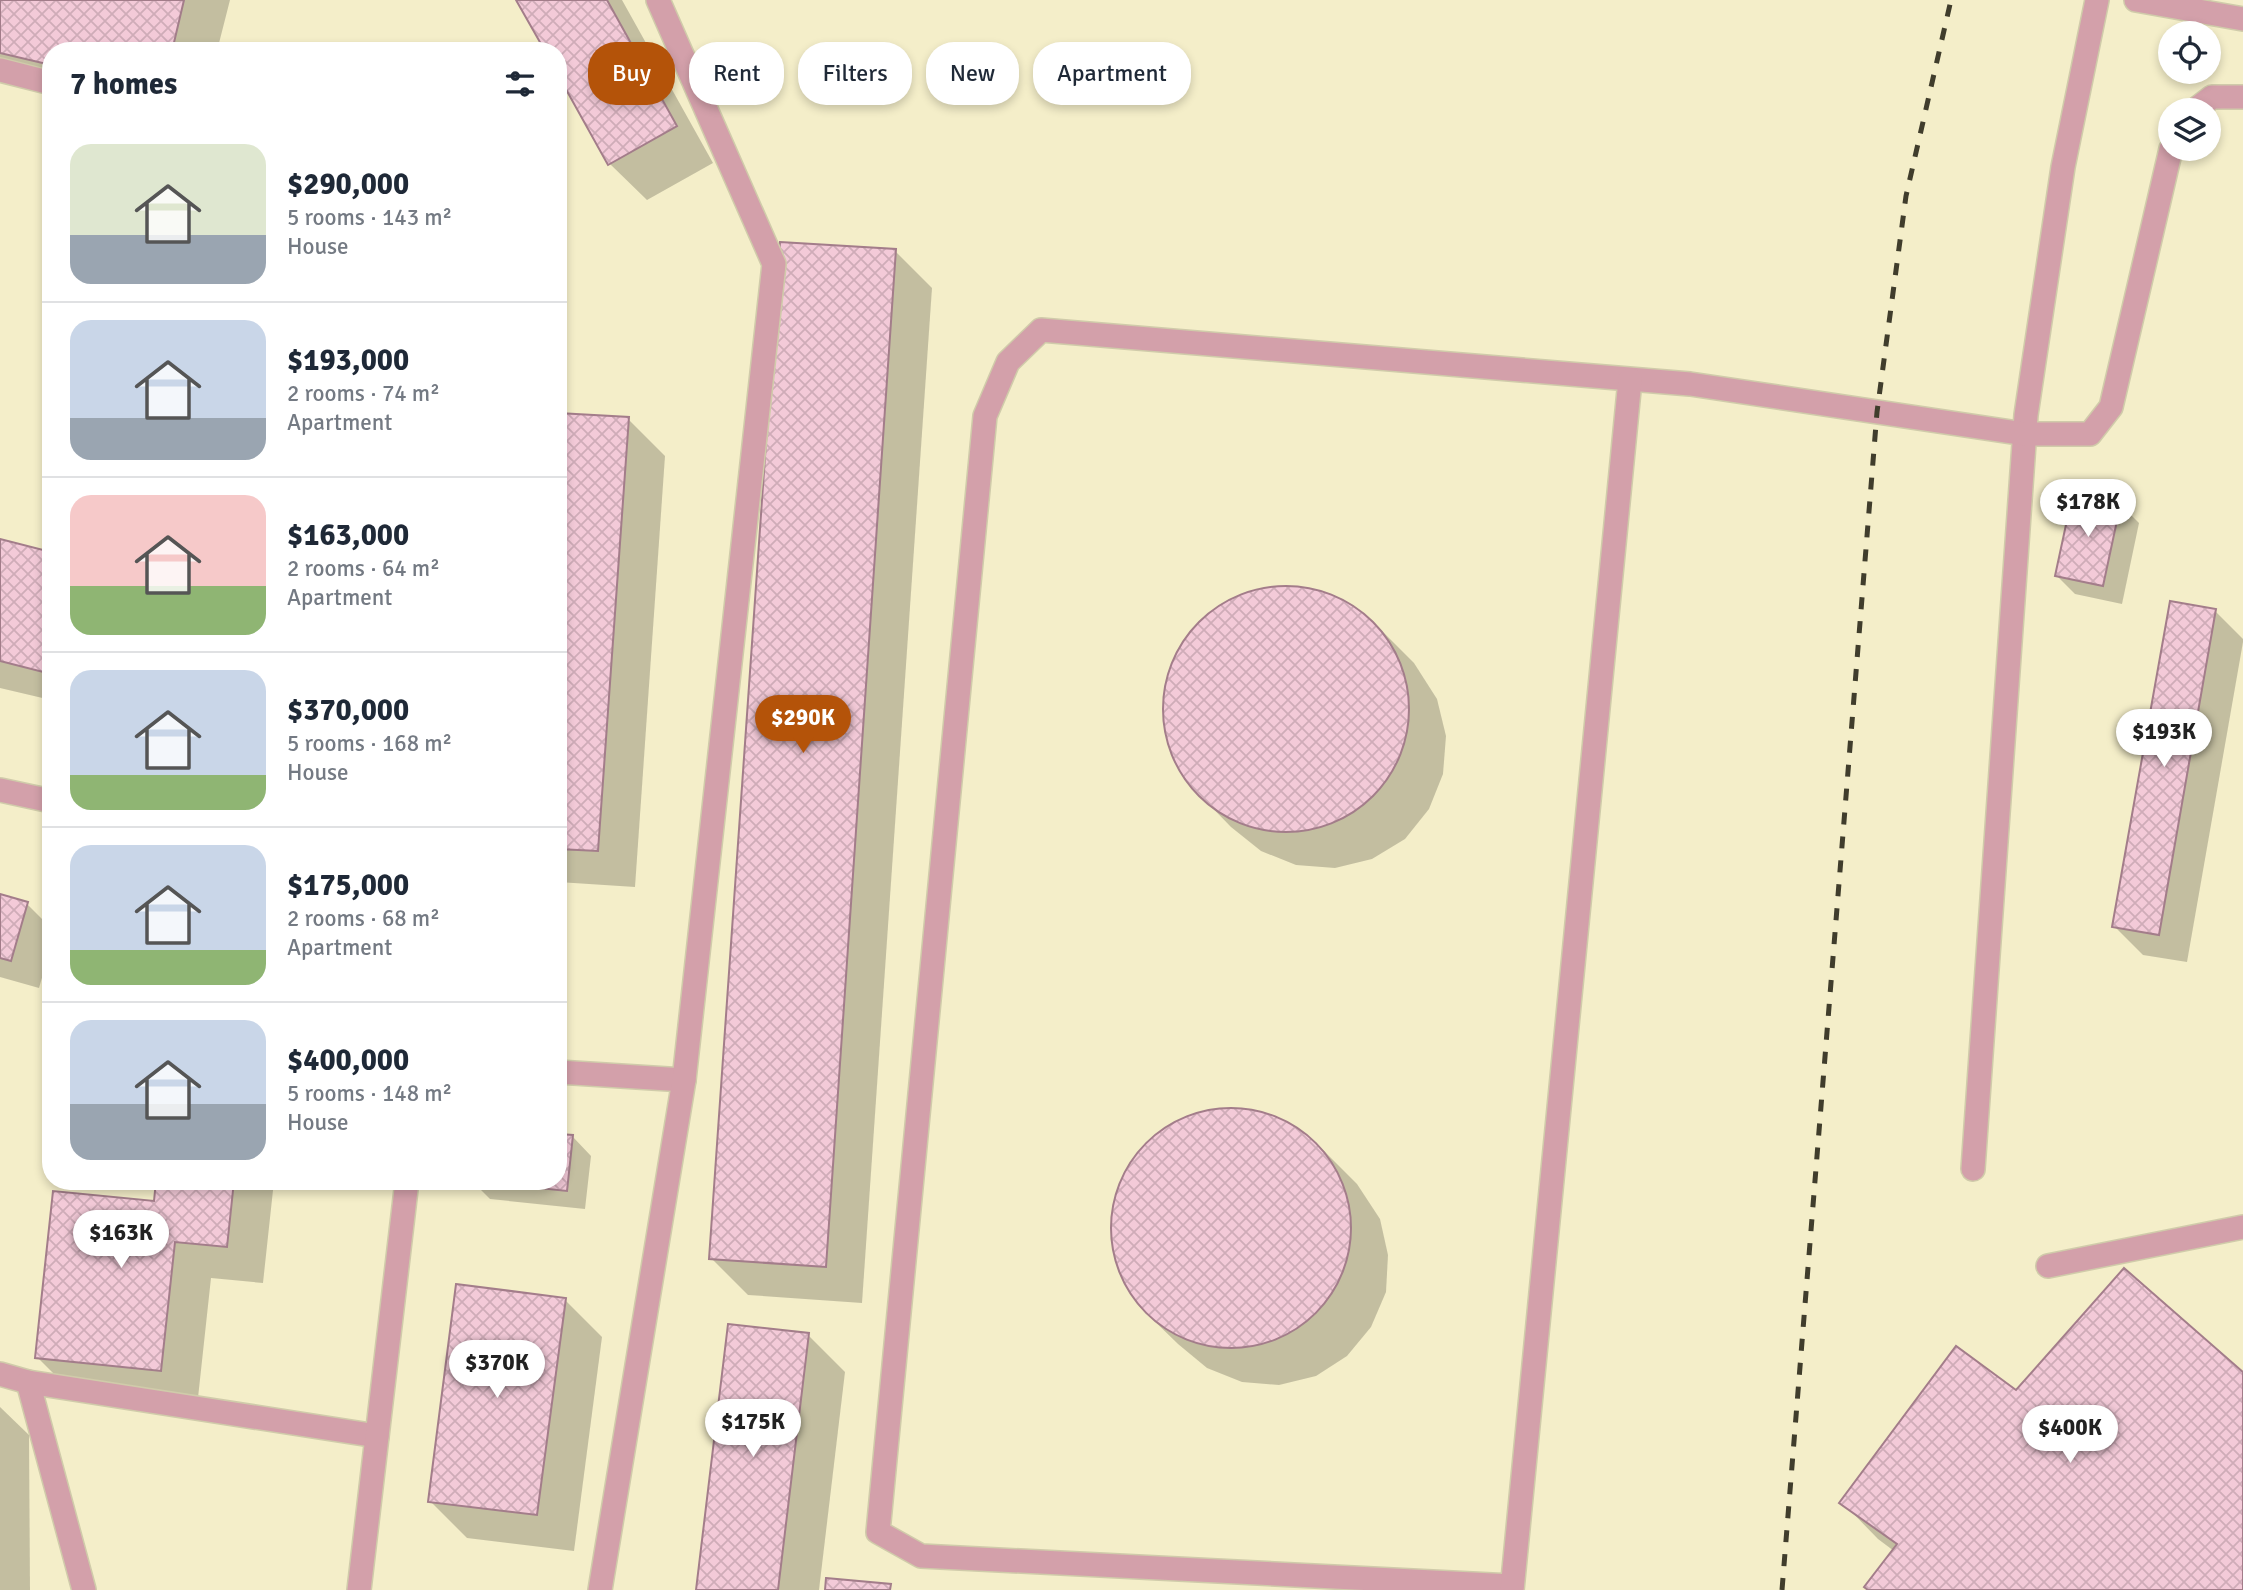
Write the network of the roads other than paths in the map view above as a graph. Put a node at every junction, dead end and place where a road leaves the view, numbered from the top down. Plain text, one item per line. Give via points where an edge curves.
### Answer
1 (658, 0) edge
2 (2097, 0) edge
3 (2136, 0) edge
4 (2243, 19) edge
5 (0, 70) edge
6 (42, 81) edge
7 (2243, 97) edge
8 (2211, 98) edge
9 (2168, 161) edge
10 (1630, 380) junction
11 (2025, 433) junction
12 (0, 790) edge
13 (42, 799) edge
14 (567, 1073) edge
15 (684, 1080) junction
16 (1973, 1169) dead end
17 (407, 1190) edge
18 (2243, 1227) edge
19 (2048, 1266) dead end
20 (0, 1374) edge
21 (28, 1382) junction
22 (377, 1436) junction
23 (1512, 1588) edge
24 (84, 1590) edge
25 (359, 1590) edge
26 (600, 1590) edge

1 - 15 lane via 774,264
2 - 11 lane via 2063,167
3 - 4 lane
5 - 6 lane
7 - 8 lane
9 - 11 lane via 2111,407 2090,434
10 - 11 lane via 1690,384
10 - 23 lane
10 - 23 lane via 1041,330 1007,362 985,416 878,1532 921,1556
11 - 16 lane
12 - 13 lane
14 - 15 lane
15 - 26 lane
17 - 22 lane
18 - 19 lane
20 - 21 lane
21 - 22 lane
21 - 24 lane
22 - 25 lane

